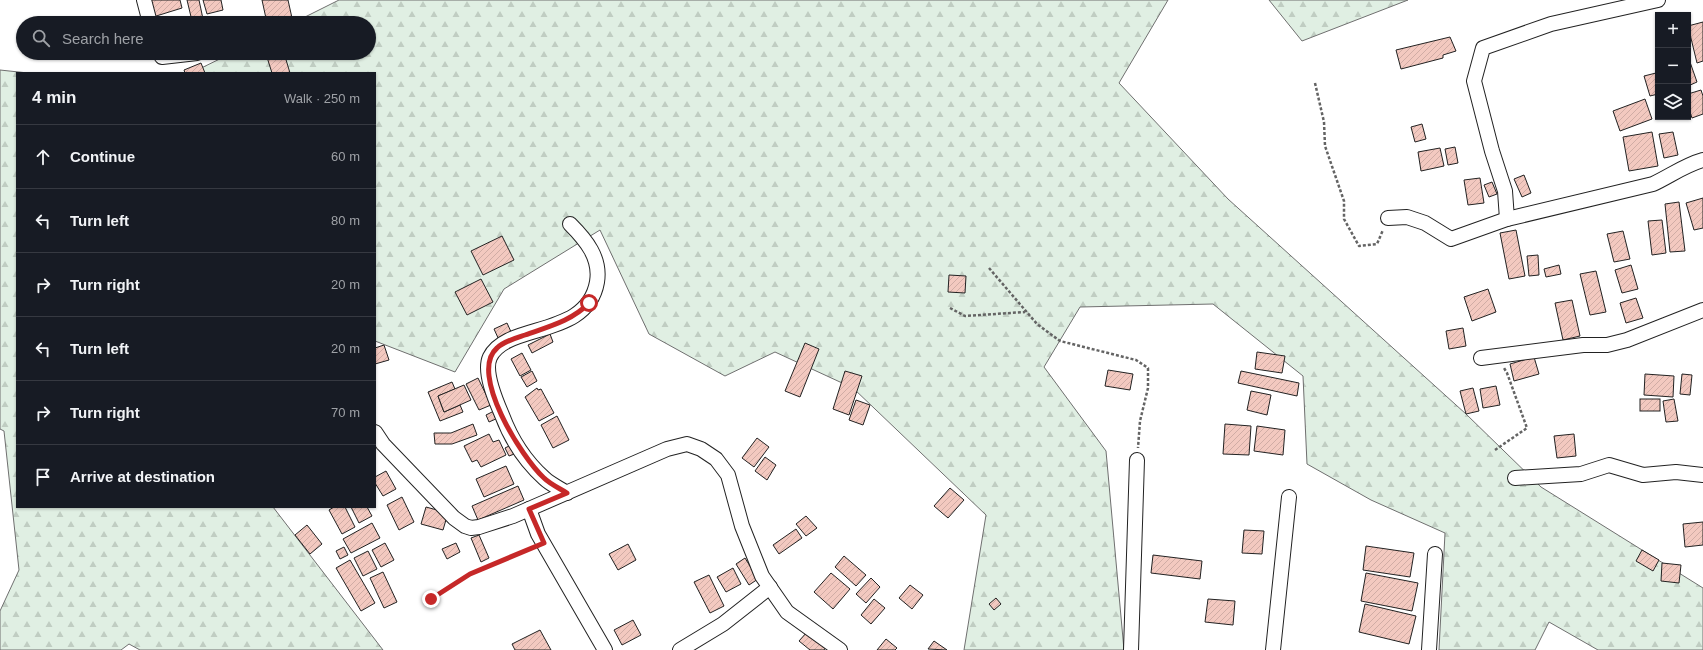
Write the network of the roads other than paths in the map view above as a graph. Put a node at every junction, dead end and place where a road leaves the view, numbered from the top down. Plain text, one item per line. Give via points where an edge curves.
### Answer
1 (144, 0) edge
2 (1658, 0) edge
3 (148, 16) edge
4 (1703, 160) edge
5 (1388, 218) road end
6 (1507, 219) junction
7 (570, 224) dead end
8 (1703, 310) edge
9 (1488, 357) road end
10 (376, 434) edge
11 (1137, 460) road end
12 (1703, 475) edge
13 (1516, 478) dead end
14 (567, 493) junction
15 (1289, 497) dead end
16 (529, 509) junction
17 (1435, 554) dead end
18 (770, 587) junction
19 (605, 650) edge
20 (680, 650) edge
21 (840, 650) edge
22 (1131, 650) edge
23 (1273, 650) edge
24 (1429, 650) edge

1 - 3 street
2 - 6 street via 1550,24 1483,48 1474,82 1492,151 1506,191
4 - 6 street via 1688,164 1654,184
5 - 6 street via 1407,217 1425,223 1451,238
7 - 14 street via 589,246 597,264 596,284 589,303 570,318 501,344 488,361 491,388 508,430 523,455 544,479
8 - 9 street via 1627,340
10 - 16 street via 383,444 464,526 479,527
11 - 22 street
12 - 13 street via 1676,472 1643,475 1609,465 1581,474
14 - 16 street
14 - 18 street via 667,449 687,444 701,449 716,459 728,475 742,526 762,576
15 - 23 street
16 - 19 street via 544,543
17 - 24 street
18 - 20 street via 724,624
18 - 21 street via 787,612

